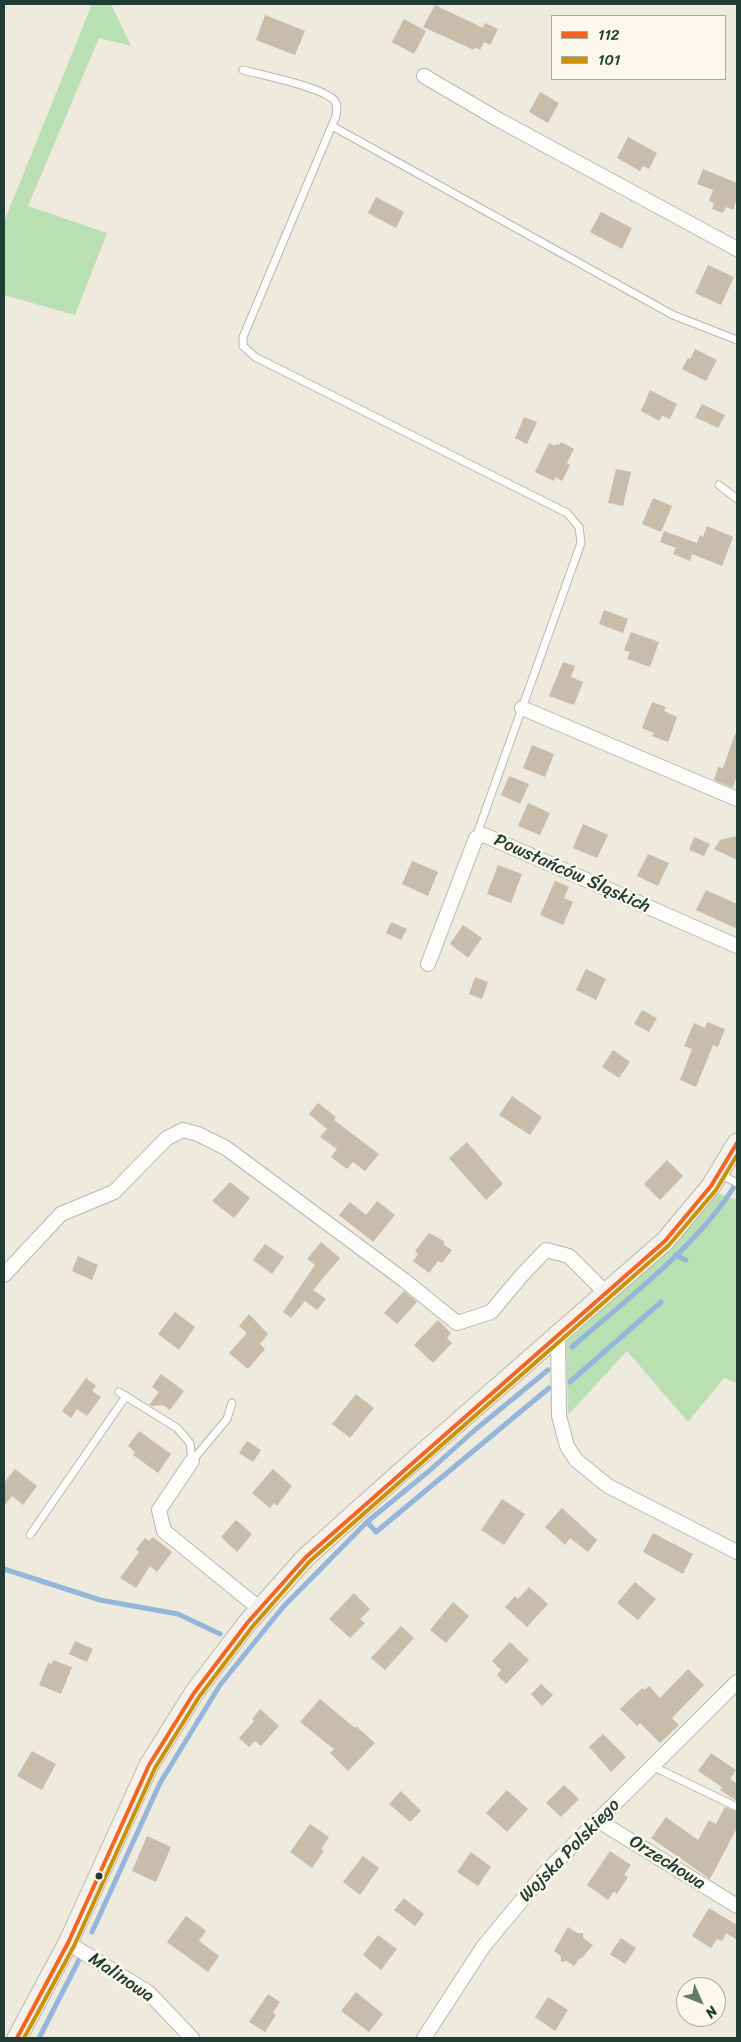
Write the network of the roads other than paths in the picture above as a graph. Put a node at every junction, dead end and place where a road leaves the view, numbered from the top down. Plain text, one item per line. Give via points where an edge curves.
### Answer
1 (243, 70) dead end
2 (424, 76) dead end
3 (332, 126) junction
4 (737, 249) edge
5 (737, 340) edge
6 (719, 485) dead end
7 (737, 499) edge
8 (522, 708) junction
9 (737, 799) edge
10 (476, 838) junction
11 (737, 946) edge
12 (428, 964) dead end
13 (737, 1143) edge
14 (719, 1174) junction
15 (737, 1183) edge
16 (4, 1275) edge
17 (606, 1293) junction
18 (558, 1336) junction
19 (232, 1403) dead end
20 (192, 1461) junction
21 (30, 1535) dead end
22 (737, 1552) edge
23 (260, 1609) junction
24 (737, 1682) edge
25 (654, 1767) junction
26 (737, 1807) edge
27 (598, 1820) junction
28 (737, 1906) edge
29 (68, 1943) junction
30 (17, 2038) edge
31 (192, 2038) edge
32 (424, 2038) edge

1 - 3 lane via 319,91 335,101 336,116
2 - 4 street
3 - 5 lane via 673,315
3 - 8 lane via 243,337 243,346 255,357 568,513 574,519 581,533 580,543
6 - 7 lane
8 - 9 street
8 - 10 lane
10 - 11 street, Powstańców Śląskich via 484,835
10 - 12 street, Powstańców Śląskich
13 - 14 street
14 - 15 lane
14 - 17 street via 665,1241
16 - 17 street via 61,1214 114,1192 167,1138 183,1130 226,1148 457,1322 490,1312 546,1250 568,1256
17 - 18 street
18 - 22 street via 559,1416 567,1446 576,1460 608,1486
18 - 23 street via 306,1558
19 - 20 lane via 227,1419
20 - 21 lane via 190,1442 176,1428 122,1394
20 - 23 street via 160,1510 164,1531
23 - 29 street via 194,1693 149,1765
24 - 25 street, Wojska Polskiego
25 - 26 lane
25 - 27 street, Wojska Polskiego
27 - 28 street, Orzechowa
27 - 32 street, Wojska Polskiego via 542,1876 483,1947
29 - 30 street
29 - 31 street, Malinowa via 149,1993

